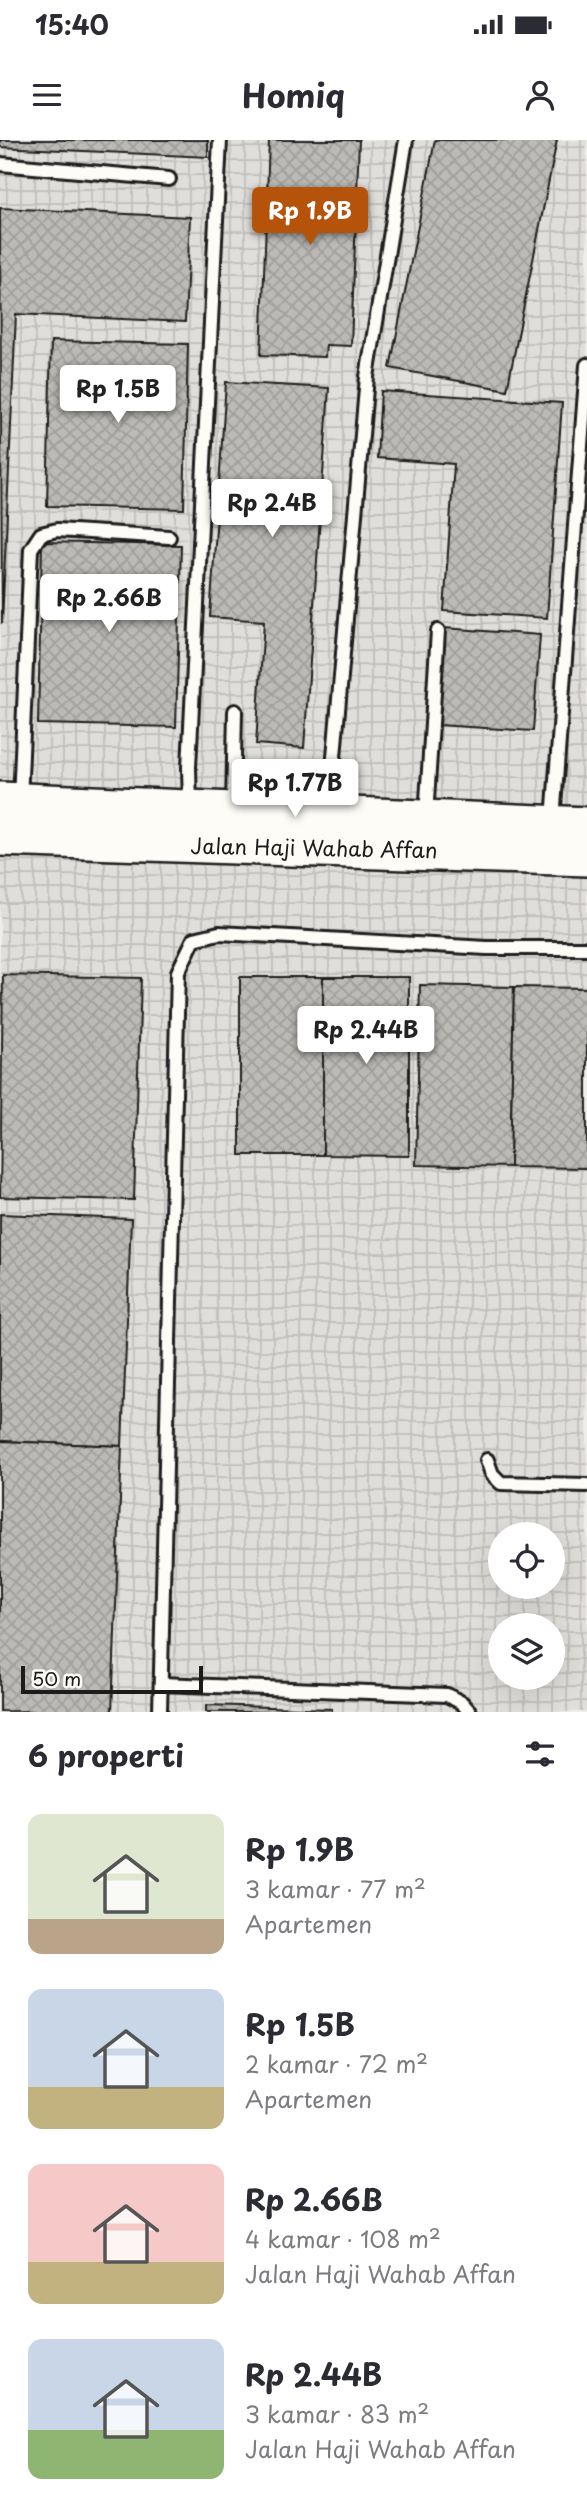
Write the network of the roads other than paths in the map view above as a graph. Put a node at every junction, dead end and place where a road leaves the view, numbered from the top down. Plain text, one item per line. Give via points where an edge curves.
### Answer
1 (219, 140) edge
2 (406, 140) edge
3 (0, 164) edge
4 (169, 179) dead end
5 (587, 365) edge
6 (585, 408) edge
7 (169, 537) dead end
8 (438, 631) dead end
9 (235, 711) dead end
10 (10, 801) edge
11 (233, 811) junction
12 (329, 815) junction
13 (570, 825) edge
14 (191, 827) junction
15 (426, 835) junction
16 (0, 837) edge
17 (587, 857) edge
18 (587, 948) edge
19 (487, 1460) dead end
20 (587, 1485) edge
21 (161, 1684) junction
22 (160, 1712) edge
23 (470, 1712) edge

1 - 14 lane via 189,767
2 - 12 lane via 367,377
3 - 4 lane
5 - 6 lane
6 - 13 lane
7 - 10 lane via 57,530 41,534 31,549
8 - 15 lane
9 - 11 lane
10 - 14 street, Jalan Haji Wahab Affan
11 - 12 street, Jalan Haji Wahab Affan
11 - 14 street, Jalan Haji Wahab Affan
12 - 15 street, Jalan Haji Wahab Affan
13 - 15 street, Jalan Haji Wahab Affan
14 - 15 street, Jalan Haji Wahab Affan
14 - 16 street, Jalan Haji Wahab Affan
15 - 17 street, Jalan Haji Wahab Affan
18 - 21 lane via 487,948 219,933 194,939 178,972
19 - 20 lane via 502,1483
21 - 22 lane
21 - 23 lane via 447,1695

